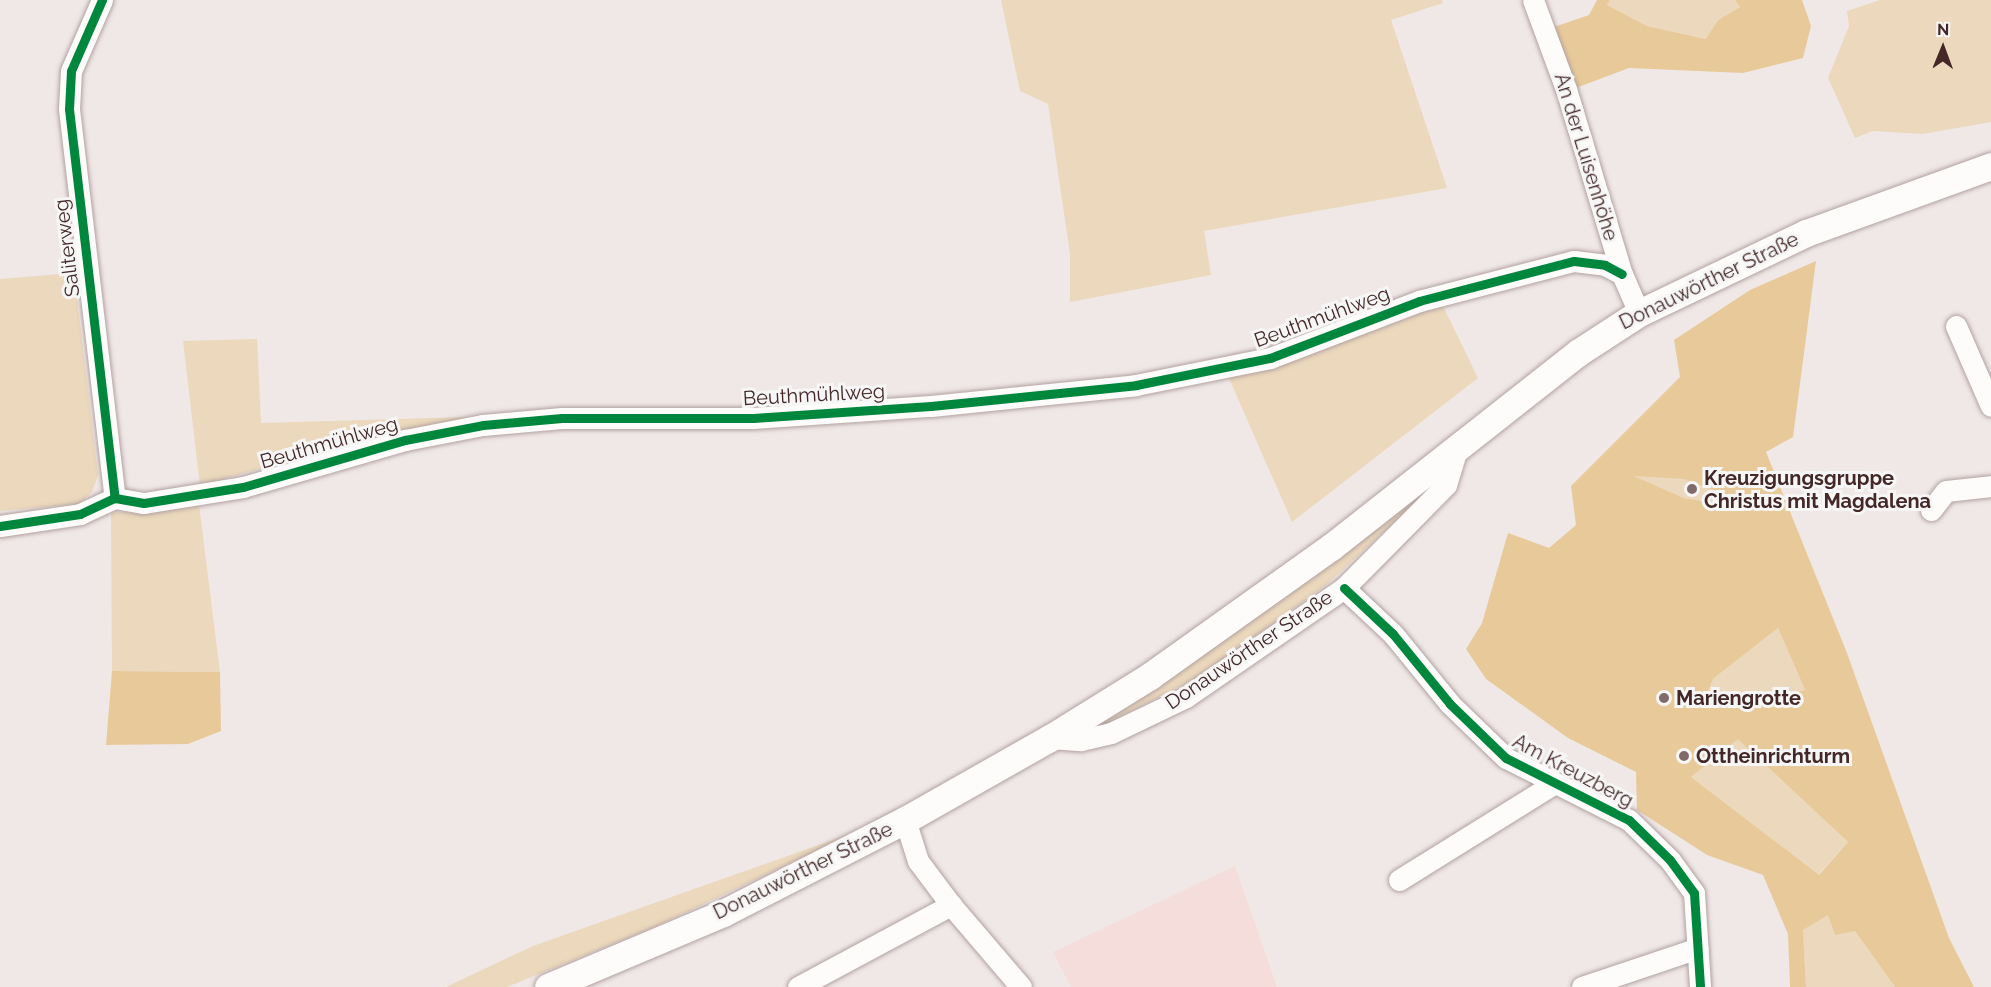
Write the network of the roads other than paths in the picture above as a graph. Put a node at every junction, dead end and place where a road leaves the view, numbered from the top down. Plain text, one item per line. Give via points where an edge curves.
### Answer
1 (102, 0) edge
2 (1533, 0) edge
3 (1991, 166) edge
4 (1622, 274) junction
5 (1639, 313) junction
6 (1956, 326) dead end
7 (1991, 406) edge
8 (1457, 449) junction
9 (1991, 486) edge
10 (115, 498) junction
11 (1931, 510) dead end
12 (0, 526) edge
13 (1344, 588) junction
14 (1050, 738) junction
15 (1553, 784) junction
16 (905, 820) junction
17 (1399, 880) dead end
18 (951, 905) junction
19 (1698, 948) junction
20 (548, 987) edge
21 (798, 987) edge
22 (1021, 987) edge
23 (1582, 987) edge
24 (1700, 987) edge

1 - 10 street, Saliterweg via 71,71 69,109
2 - 4 street, An der Luisenhöhe via 1573,110
3 - 5 main road, Donauwörther Straße via 1806,233
4 - 5 street, An der Luisenhöhe
4 - 10 street, Beuthmühlweg via 1605,265 1574,261 1419,301 1270,358 1136,385 931,406 753,418 562,418 483,425 405,440 243,487 144,503
5 - 8 main road, Donauwörther Straße via 1579,352
6 - 7 street
8 - 13 street, Donauwörther Straße via 1446,485
8 - 14 main road, Donauwörther Straße via 1331,547 1150,676
9 - 11 street via 1946,491
10 - 12 street via 80,514
13 - 14 street, Donauwörther Straße via 1186,697 1110,733 1081,740
13 - 15 street, Am Kreuzberg via 1393,634 1450,704 1506,759
14 - 16 main road, Donauwörther Straße
15 - 17 street, Am Kreuzberg
15 - 19 street, Am Kreuzberg via 1629,820 1670,860 1694,893
16 - 18 street via 918,861
16 - 20 main road, Donauwörther Straße via 723,913
18 - 21 street
18 - 22 street
19 - 23 street
19 - 24 street, Am Kreuzberg

